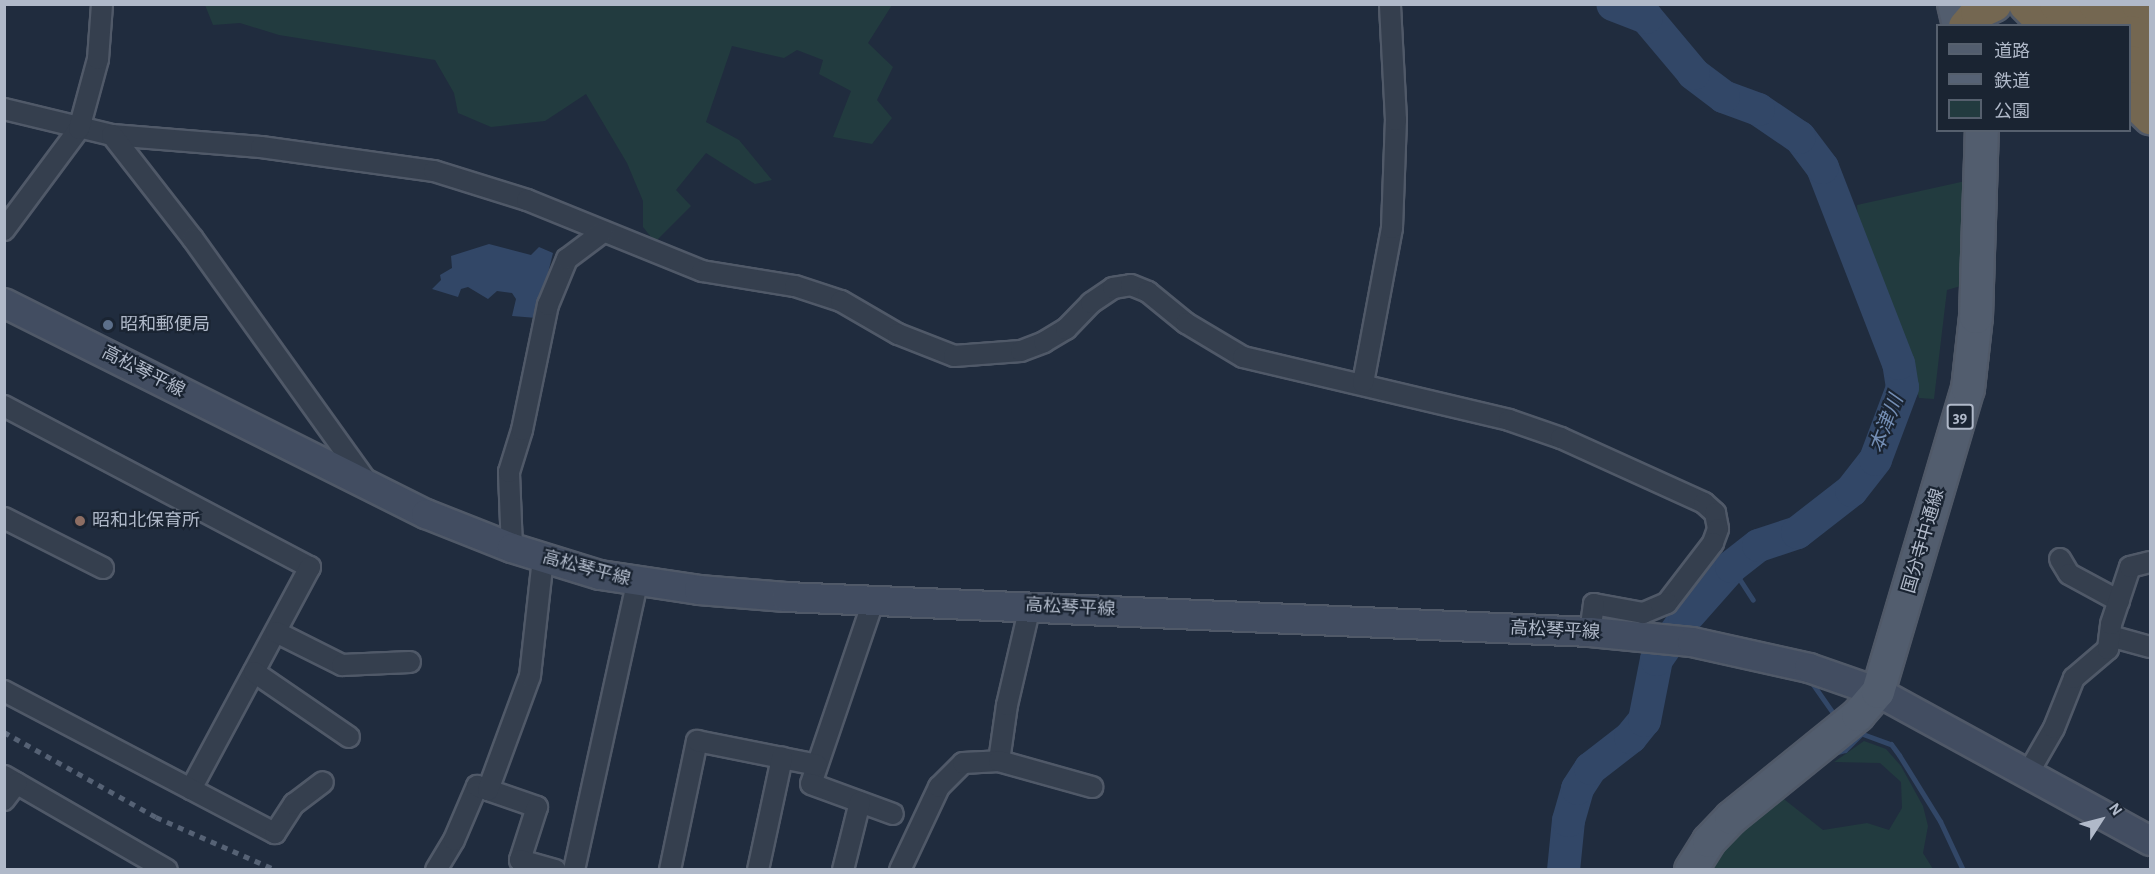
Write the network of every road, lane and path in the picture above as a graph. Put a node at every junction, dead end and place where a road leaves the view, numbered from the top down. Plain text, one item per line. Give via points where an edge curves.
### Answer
1 (102, 4) edge
2 (1390, 4) edge
3 (1954, 4) edge
4 (1994, 4) edge
5 (2095, 4) edge
6 (2138, 4) edge
7 (2035, 9) edge
8 (2151, 14) edge
9 (1959, 24) edge
10 (1967, 24) edge
11 (2077, 24) edge
12 (2120, 24) edge
13 (2131, 33) edge
14 (2151, 48) edge
15 (2131, 63) edge
16 (2151, 78) edge
17 (2131, 100) edge
18 (4, 109) edge
19 (2151, 117) edge
20 (79, 129) junction
21 (1982, 132) edge
22 (112, 135) junction
23 (4, 230) edge
24 (603, 232) junction
25 (4, 303) edge
26 (1363, 383) junction
27 (4, 406) edge
28 (369, 485) junction
29 (4, 518) edge
30 (512, 548) junction
31 (543, 558) junction
32 (2060, 559) dead end
33 (2151, 562) edge
34 (103, 568) dead end
35 (637, 583) junction
36 (874, 599) junction
37 (2119, 601) junction
38 (1030, 606) junction
39 (276, 632) junction
40 (1590, 632) junction
41 (2110, 636) junction
42 (2151, 647) edge
43 (410, 662) dead end
44 (254, 672) junction
45 (4, 691) edge
46 (1878, 692) junction
47 (349, 737) dead end
48 (782, 758) junction
49 (999, 761) junction
50 (817, 765) junction
51 (2027, 775) junction
52 (11, 779) edge
53 (323, 782) dead end
54 (1092, 787) dead end
55 (191, 789) junction
56 (488, 790) junction
57 (4, 800) edge
58 (860, 802) junction
59 (893, 814) dead end
60 (2151, 841) edge
61 (167, 870) edge
62 (436, 870) edge
63 (556, 870) edge
64 (574, 870) edge
65 (670, 870) edge
66 (758, 870) edge
67 (843, 870) edge
68 (900, 870) edge
69 (1691, 870) edge

1 - 20 street via 98,58
2 - 26 street via 1396,120 1392,228
3 - 9 main road
4 - 10 highway via 1977,12
5 - 12 highway
6 - 8 highway
7 - 11 highway
13 - 14 highway
15 - 16 highway
17 - 19 highway
18 - 20 street
20 - 22 street
20 - 23 street
21 - 46 main road, 国分寺中通線 / 39 via 1977,305 1968,389
22 - 24 street via 304,152 435,171 527,200
22 - 28 street via 193,238
24 - 26 street via 702,271 795,286 832,298 898,334 954,356 1021,351 1044,342 1066,329 1091,303 1113,288 1131,285 1148,292 1186,323 1243,357
24 - 30 street via 567,259 548,305 522,430 509,472
25 - 28 main road, 高松琴平線
26 - 40 street via 1509,420 1561,438 1704,503 1715,513 1718,529 1713,543 1667,603 1643,613 1594,604
27 - 39 street via 310,567
28 - 30 main road, 高松琴平線 via 426,514
29 - 34 street
30 - 31 main road, 高松琴平線
31 - 35 main road, 高松琴平線
31 - 56 street via 530,676
32 - 37 street via 2069,574
33 - 37 street via 2130,567
35 - 36 main road, 高松琴平線 via 764,595
35 - 64 street
36 - 38 main road, 高松琴平線
36 - 50 street
37 - 41 street
38 - 40 main road, 高松琴平線
38 - 49 street via 1007,705
39 - 43 street via 342,665
39 - 44 street
40 - 46 main road, 高松琴平線 via 1692,642 1809,668
41 - 42 street
41 - 51 street via 2105,653 2074,678 2054,728
44 - 47 street
44 - 55 street
45 - 55 street
46 - 51 main road, 高松琴平線
46 - 69 main road, 国分寺中通線 / 39 via 1858,715 1731,818 1709,841
48 - 50 street
48 - 65 street via 697,741
48 - 66 street
49 - 54 street
49 - 68 street via 963,763 949,774
50 - 58 street via 811,784
51 - 60 main road, 高松琴平線
52 - 57 street
52 - 61 street
53 - 55 street via 294,804 275,833
56 - 62 street via 477,786 454,840
56 - 63 street via 537,807 520,860
58 - 59 street
58 - 67 street

